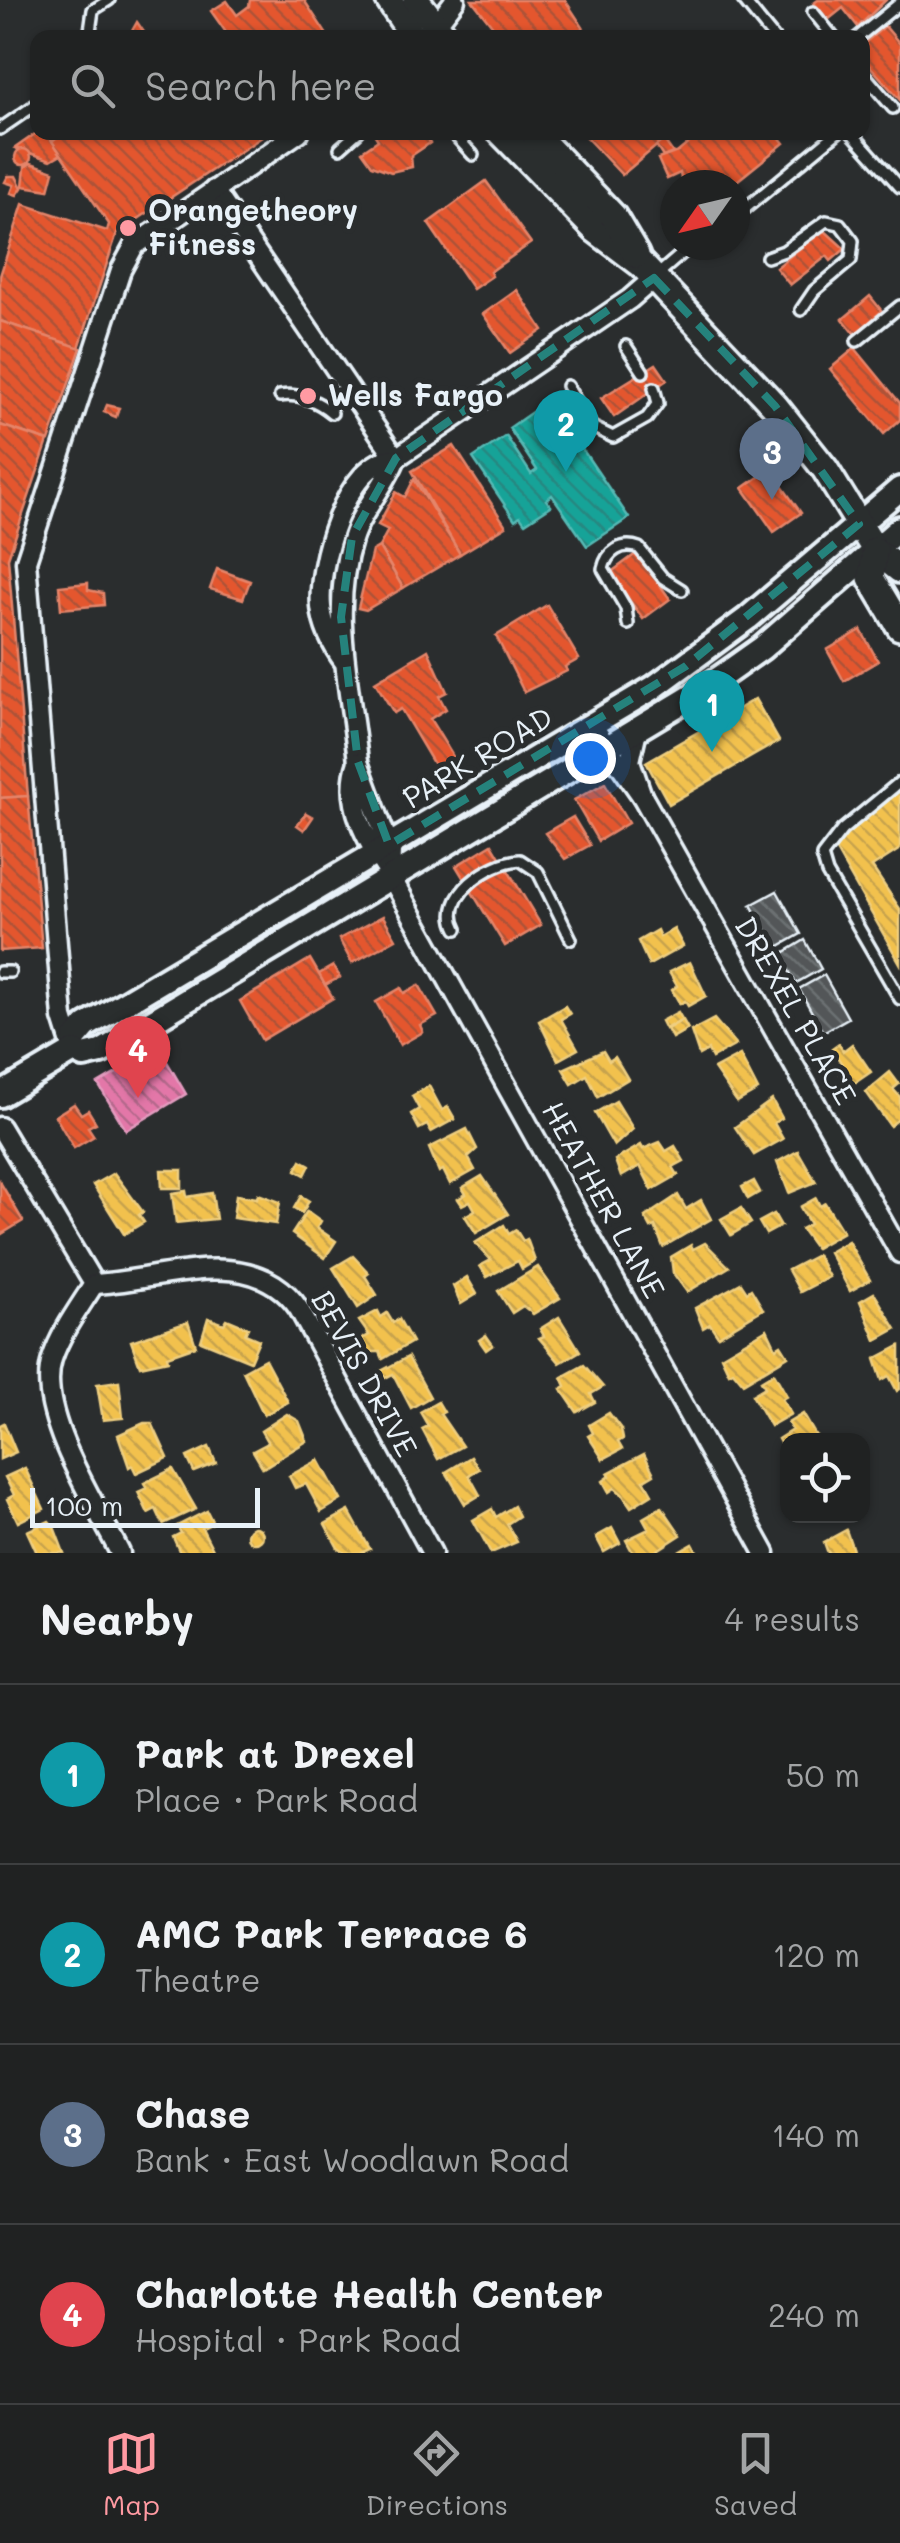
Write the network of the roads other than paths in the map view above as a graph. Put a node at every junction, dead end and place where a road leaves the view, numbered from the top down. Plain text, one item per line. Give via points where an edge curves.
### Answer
1 (109, 0) edge
2 (389, 0) edge
3 (416, 0) edge
4 (455, 0) edge
5 (743, 0) edge
6 (899, 7) edge
7 (813, 12) dead end
8 (90, 30) edge
9 (425, 30) edge
10 (429, 30) edge
11 (434, 30) edge
12 (767, 30) edge
13 (828, 30) edge
14 (868, 30) edge
15 (870, 81) edge
16 (30, 108) edge
17 (893, 108) dead end
18 (0, 129) edge
19 (286, 140) edge
20 (349, 140) edge
21 (460, 140) edge
22 (509, 140) edge
23 (541, 140) edge
24 (828, 140) edge
25 (857, 140) edge
26 (340, 148) dead end
27 (474, 155) dead end
28 (900, 187) edge
29 (214, 190) junction
30 (750, 205) edge
31 (768, 257) dead end
32 (667, 260) edge
33 (648, 271) junction
34 (900, 306) edge
35 (801, 310) dead end
36 (856, 341) dead end
37 (626, 346) dead end
38 (643, 372) dead end
39 (567, 386) dead end
40 (654, 388) dead end
41 (280, 396) dead end
42 (332, 413) dead end
43 (396, 458) junction
44 (900, 488) edge
45 (860, 524) junction
46 (900, 528) edge
47 (875, 550) junction
48 (900, 570) edge
49 (682, 590) dead end
50 (628, 624) dead end
51 (900, 627) edge
52 (592, 725) junction
53 (638, 730) junction
54 (606, 749) junction
55 (900, 782) edge
56 (642, 796) junction
57 (383, 849) junction
58 (390, 875) junction
59 (457, 929) dead end
60 (571, 938) dead end
61 (900, 999) edge
62 (76, 1058) junction
63 (0, 1095) edge
64 (0, 1127) edge
65 (900, 1253) edge
66 (94, 1284) junction
67 (120, 1553) edge
68 (432, 1553) edge
69 (765, 1553) edge

1 - 8 lane via 94,10
2 - 9 main road
3 - 10 main road
4 - 11 street
5 - 12 lane
6 - 14 lane
7 - 13 lane
15 - 17 lane
16 - 18 lane
19 - 29 street
20 - 26 lane
21 - 27 lane
22 - 33 main road via 596,230
23 - 33 main road via 612,216
24 - 30 lane
25 - 28 lane
29 - 43 street
29 - 62 street via 142,238 126,258 27,550 62,1018
31 - 35 lane via 826,221 840,224 853,241 852,260
32 - 33 lane
33 - 43 street via 630,299
33 - 45 main road via 795,430
34 - 36 lane
37 - 38 lane
39 - 40 lane via 592,427 613,437 652,414 658,403
41 - 42 lane via 323,404
43 - 57 street, HEATHER LANE via 357,526 341,618 358,762
44 - 45 main road, PARK ROAD
45 - 47 main road
45 - 52 main road, PARK ROAD via 704,653
46 - 47 main road, PARK ROAD
47 - 48 main road
47 - 51 main road via 871,578
47 - 53 main road, PARK ROAD via 753,655
49 - 50 lane via 639,548 615,550 604,569
52 - 54 street, DREXEL PLACE
52 - 57 main road, PARK ROAD
53 - 54 main road, PARK ROAD
53 - 56 street, DREXEL PLACE via 630,761
54 - 56 street, DREXEL PLACE
54 - 58 main road, PARK ROAD
55 - 61 lane via 842,830 822,856
56 - 65 street, DREXEL PLACE
57 - 58 street, HEATHER LANE
57 - 62 main road, PARK ROAD via 86,1026 74,1040
58 - 62 main road, PARK ROAD via 101,1052
58 - 69 street, HEATHER LANE
59 - 60 lane via 451,909 456,895 520,860 543,880
62 - 63 main road, PARK ROAD
64 - 66 street
66 - 67 street via 58,1346 49,1389 57,1424
66 - 68 street, BEVIS DRIVE via 240,1268 270,1278 299,1309

